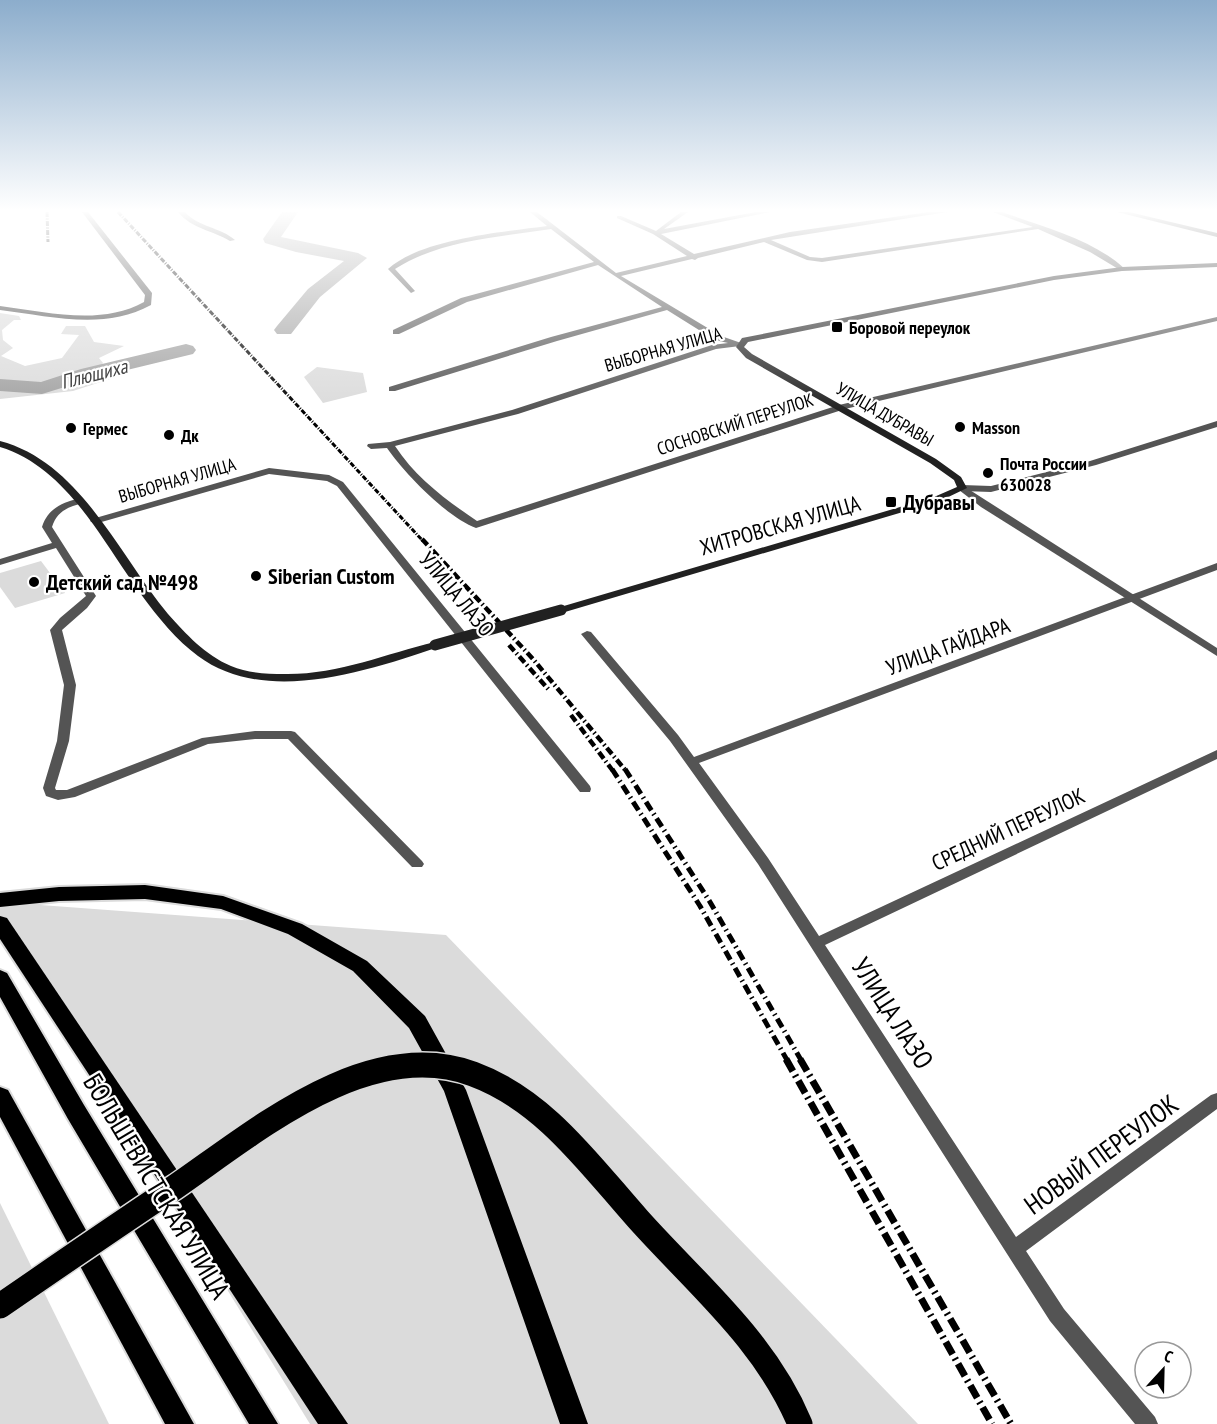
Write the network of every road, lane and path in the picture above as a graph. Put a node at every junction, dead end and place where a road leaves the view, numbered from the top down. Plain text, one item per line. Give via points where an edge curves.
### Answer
1 (136, 278) edge
2 (400, 278) edge
3 (543, 278) edge
4 (620, 278) edge
5 (1051, 278) edge
6 (411, 291) dead end
7 (0, 308) edge
8 (667, 308) junction
9 (1217, 319) edge
10 (396, 332) dead end
11 (740, 344) junction
12 (392, 389) dead end
13 (842, 407) junction
14 (1217, 424) edge
15 (0, 444) edge
16 (390, 445) junction
17 (371, 446) dead end
18 (269, 471) joint
19 (962, 488) junction
20 (80, 501) junction
21 (95, 521) junction
22 (56, 545) junction
23 (0, 562) edge
24 (1217, 566) edge
25 (1130, 599) junction
26 (587, 633) dead end
27 (1217, 653) edge
28 (1217, 754) edge
29 (692, 762) junction
30 (585, 789) dead end
31 (417, 864) dead end
32 (0, 900) edge
33 (0, 923) edge
34 (818, 943) junction
35 (0, 978) edge
36 (0, 1096) edge
37 (1217, 1100) edge
38 (1014, 1249) junction
39 (0, 1306) edge
40 (180, 1424) edge
41 (264, 1424) edge
42 (334, 1424) edge
43 (574, 1424) edge
44 (800, 1424) edge
45 (1148, 1424) edge

1 - 7 street via 149,295 148,303 131,312 72,316
2 - 6 street
3 - 10 street via 465,300
4 - 8 street, УЛИЦА ДУБРАВЫ
5 - 11 main road, ВЫБОРНАЯ УЛИЦА via 765,334
8 - 11 street, УЛИЦА ДУБРАВЫ via 718,338
8 - 12 street
9 - 13 street, СОСНОВСКИЙ ПЕРЕУЛОК
11 - 13 main road, УЛИЦА ДУБРАВЫ via 749,356
11 - 16 street, ВЫБОРНАЯ УЛИЦА via 714,347 515,412
13 - 16 street, СОСНОВСКИЙ ПЕРЕУЛОК via 476,525 402,465
13 - 19 main road, УЛИЦА ДУБРАВЫ via 933,460 958,479
14 - 19 street, ХИТРОВСКАЯ УЛИЦА via 1093,463 991,489
15 - 20 main road, ХИТРОВСКАЯ УЛИЦА via 48,469
16 - 17 street, ВЫБОРНАЯ УЛИЦА
18 - 21 street, ВЫБОРНАЯ УЛИЦА
18 - 30 street, УЛИЦА ЛАЗО via 329,478 340,484
19 - 21 main road, ХИТРОВСКАЯ УЛИЦА, bridge via 937,499 371,665 272,678 233,670 189,644
19 - 25 street, УЛИЦА ДУБРАВЫ
20 - 21 main road, ХИТРОВСКАЯ УЛИЦА
20 - 22 street via 58,507 49,518 47,528
22 - 23 street
22 - 31 street via 91,596 56,630 70,685 63,741 49,788 51,794 70,794 206,741 291,735
24 - 25 street, УЛИЦА ГАЙДАРА
25 - 27 street, УЛИЦА ДУБРАВЫ
25 - 29 street, УЛИЦА ГАЙДАРА
26 - 29 street, УЛИЦА ЛАЗО
28 - 34 street, СРЕДНИЙ ПЕРЕУЛОК
29 - 34 street, УЛИЦА ЛАЗО
32 - 43 highway via 145,892 223,903 295,929 360,966 417,1022 454,1090
33 - 42 highway
34 - 38 street, УЛИЦА ЛАЗО
35 - 41 highway, БОЛЬШЕВИСТСКАЯ УЛИЦА
36 - 40 highway
37 - 38 street, НОВЫЙ ПЕРЕУЛОК
38 - 45 street, УЛИЦА ЛАЗО via 1057,1316
39 - 44 highway, bridge via 258,1130 331,1087 372,1073 437,1067 471,1073 503,1088 532,1105 575,1146 777,1375

